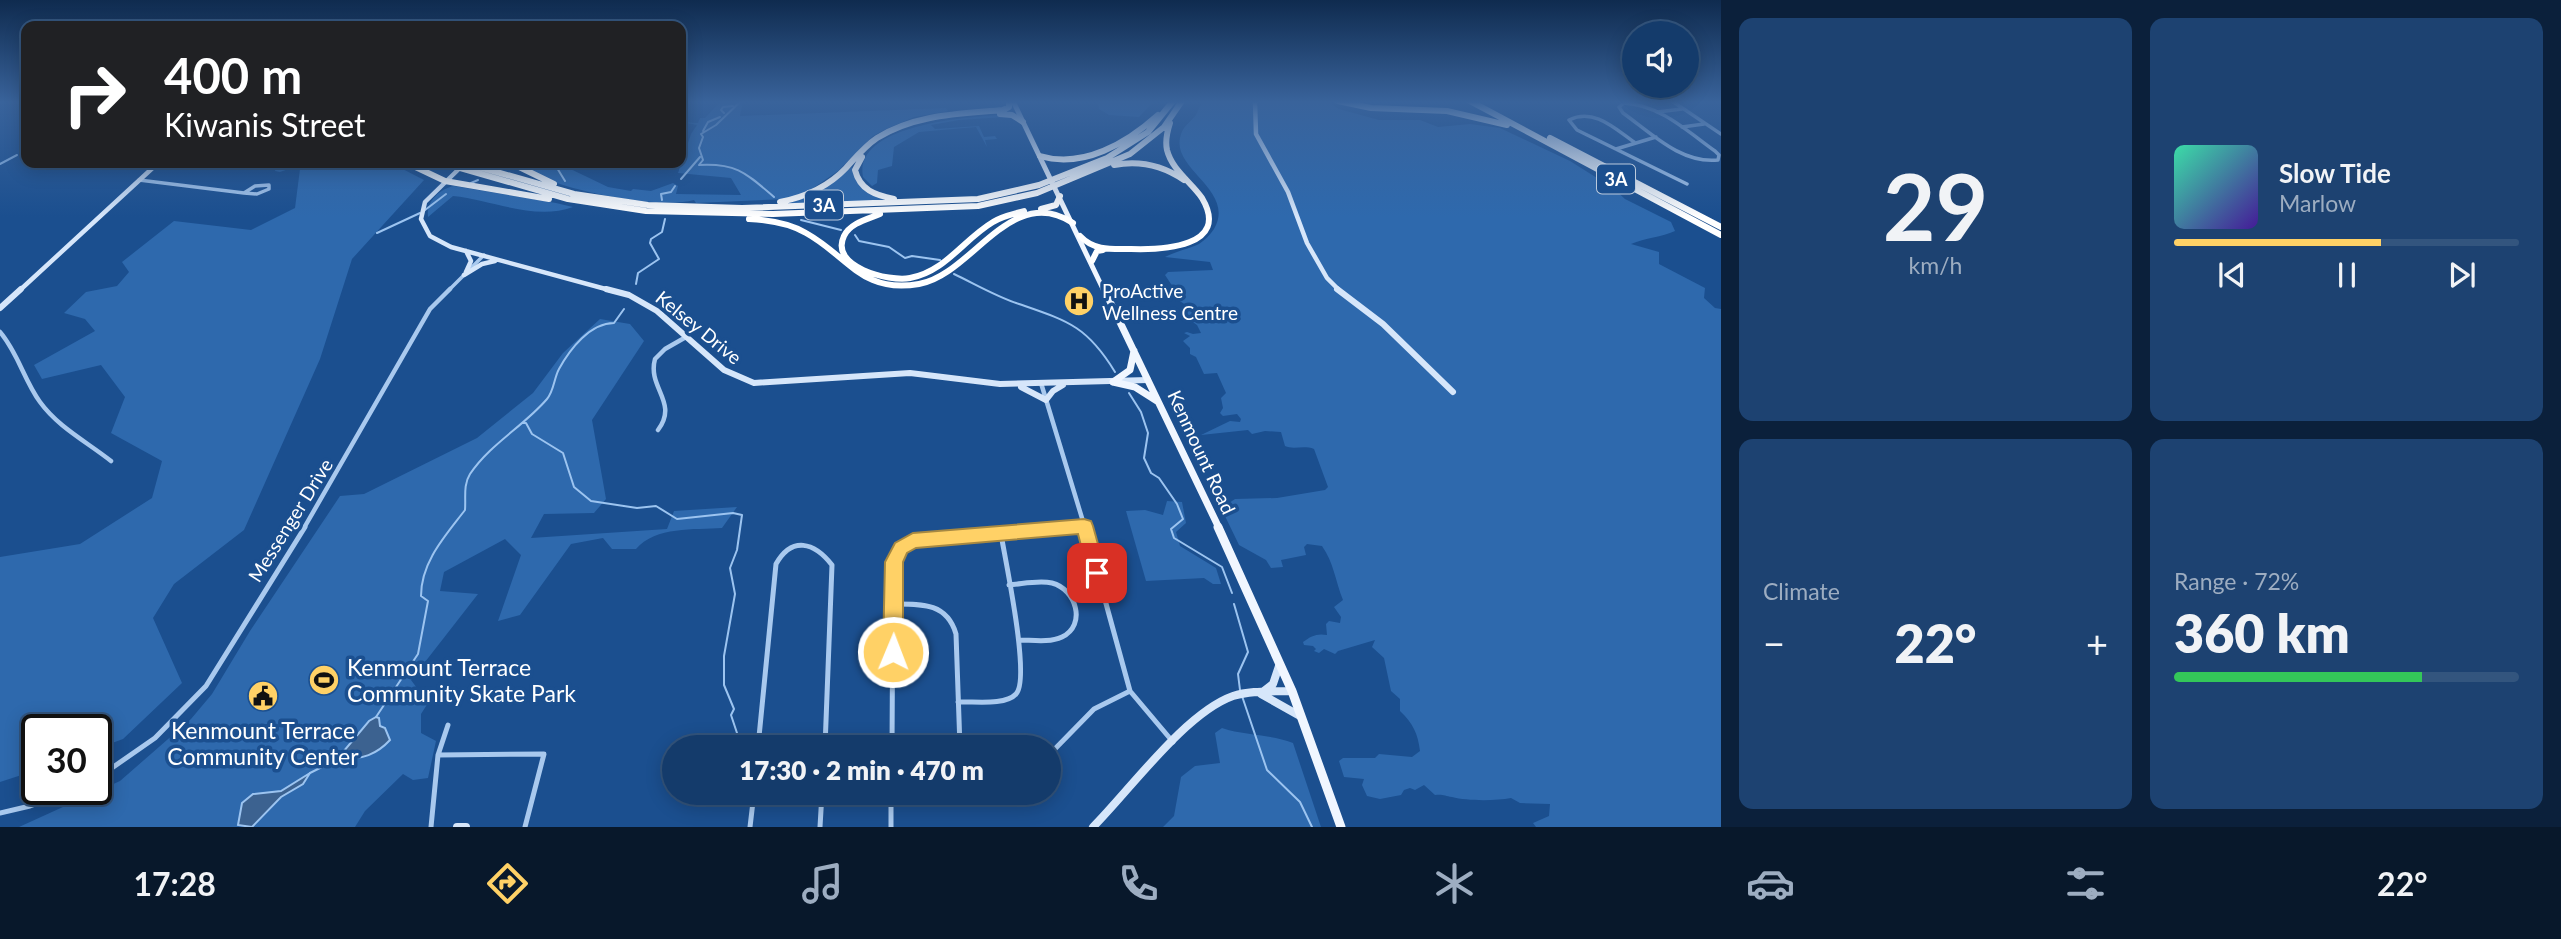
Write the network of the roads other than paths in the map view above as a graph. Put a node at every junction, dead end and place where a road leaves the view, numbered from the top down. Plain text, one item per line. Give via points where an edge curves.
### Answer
1 (876, 140) edge
2 (882, 140) edge
3 (1032, 140) edge
4 (1121, 140) edge
5 (1138, 140) edge
6 (1150, 140) edge
7 (1167, 140) edge
8 (1259, 140) edge
9 (1540, 140) edge
10 (1554, 140) edge
11 (1597, 140) edge
12 (1630, 140) edge
13 (1643, 140) edge
14 (1662, 140) edge
15 (1699, 140) edge
16 (1543, 141) joint
17 (1634, 142) junction
18 (1616, 149) junction
19 (1040, 156) junction
20 (152, 168) edge
21 (418, 168) edge
22 (459, 168) edge
23 (468, 168) edge
24 (521, 168) edge
25 (1101, 168) junction
26 (473, 169) junction
27 (1066, 178) junction
28 (139, 180) junction
29 (445, 181) junction
30 (1687, 184) dead end
31 (1041, 188) junction
32 (1197, 192) junction
33 (244, 193) junction
34 (1060, 196) junction
35 (594, 198) junction
36 (583, 202) junction
37 (925, 202) junction
38 (724, 208) junction
39 (904, 210) junction
40 (711, 215) junction
41 (1689, 218) junction
42 (1073, 223) junction
43 (1720, 227) edge
44 (1721, 235) edge
45 (1080, 236) junction
46 (1721, 242) edge
47 (1113, 249) junction
48 (465, 250) junction
49 (484, 255) junction
50 (504, 260) junction
51 (1092, 261) junction
52 (464, 275) junction
53 (0, 308) edge
54 (0, 332) edge
55 (686, 337) junction
56 (1134, 351) junction
57 (1148, 380) junction
58 (1113, 382) junction
59 (1041, 383) junction
60 (1067, 383) junction
61 (1013, 384) junction
62 (1454, 391) dead end
63 (1046, 400) junction
64 (1160, 404) junction
65 (658, 430) dead end
66 (111, 461) dead end
67 (1084, 526) junction
68 (1001, 534) junction
69 (1009, 585) junction
70 (894, 604) junction
71 (1018, 640) junction
72 (1280, 662) junction
73 (1130, 691) junction
74 (1292, 691) junction
75 (1259, 693) junction
76 (958, 702) junction
77 (1302, 718) junction
78 (448, 725) dead end
79 (759, 735) edge
80 (825, 735) edge
81 (892, 735) edge
82 (959, 735) edge
83 (1061, 742) edge
84 (1174, 743) junction
85 (438, 755) junction
86 (112, 769) edge
87 (33, 805) edge
88 (753, 805) edge
89 (821, 805) edge
90 (891, 805) edge
91 (0, 813) edge
92 (431, 827) edge
93 (457, 827) edge
94 (466, 827) edge
95 (525, 827) edge
96 (750, 827) edge
97 (820, 827) edge
98 (891, 827) edge
99 (1093, 827) edge
100 (1341, 827) edge

1 - 38 highway via 831,181 803,196
2 - 37 highway via 858,162 857,179 867,190 886,198
3 - 19 main road, Kenmount Road
4 - 19 highway via 1068,161
5 - 27 highway, 3A
6 - 25 highway, 3A
7 - 32 highway via 1168,153
8 - 62 main road via 1327,278
9 - 16 highway
10 - 43 highway, 3A
11 - 18 street
12 - 17 street
13 - 17 street
14 - 15 street via 1692,159 1718,160 1716,151
16 - 41 highway, 3A
17 - 18 street
18 - 30 street
19 - 34 main road, Kenmount Road
20 - 28 main road
21 - 29 highway
22 - 29 main road
23 - 26 highway, 3A
24 - 35 highway
25 - 27 highway, 3A
25 - 32 highway via 1129,163 1159,167
26 - 35 highway, 3A
26 - 36 highway, 3A
27 - 31 highway, 3A
28 - 33 street
28 - 53 main road
29 - 36 highway
29 - 48 main road, Kelsey Drive via 425,202 423,226 437,240
31 - 37 highway, 3A
31 - 39 highway, 3A via 997,203
32 - 47 highway via 1209,215 1206,229 1195,240 1168,249
33 - 33 street via 264,193 269,185 254,186
34 - 39 highway via 1051,207 1000,218 921,278 884,279 852,265 842,249 852,226 871,216
34 - 42 main road, Kenmount Road
35 - 38 highway, 3A
36 - 40 highway, 3A
37 - 38 highway, 3A
39 - 40 highway, 3A
40 - 42 highway via 794,228 817,240 858,276 899,286 945,274 999,226 1016,218 1059,214
41 - 44 highway, 3A
41 - 46 highway
42 - 45 main road, Kenmount Road
45 - 47 highway via 1095,248
45 - 51 main road, Kenmount Road
47 - 51 highway via 1097,251
48 - 49 main road, Kelsey Drive
48 - 52 main road via 471,261
49 - 50 main road, Kelsey Drive
49 - 52 street, Messenger Drive
50 - 52 main road via 486,262
50 - 55 main road, Kelsey Drive via 629,295 657,311
51 - 56 main road, Kenmount Road
52 - 86 street, Messenger Drive via 430,309 332,483 206,686 182,716 148,746
54 - 66 street via 17,352 34,394 54,417
55 - 61 main road, Kelsey Drive via 724,370 754,383 910,373
55 - 65 street via 663,351 652,367 668,414
56 - 57 main road, Kenmount Road
56 - 58 main road via 1130,370
57 - 58 main road, Kelsey Drive
57 - 64 main road, Kenmount Road
58 - 60 main road, Kelsey Drive
58 - 64 main road via 1141,390
59 - 60 main road, Kelsey Drive
59 - 61 main road, Kelsey Drive
59 - 63 street
60 - 63 main road
61 - 63 main road
63 - 67 street
64 - 72 main road, Kenmount Road
67 - 68 street
67 - 73 street
68 - 69 street
68 - 70 street via 905,544 894,562
69 - 71 street
69 - 71 street via 1051,583 1070,594 1075,605 1077,621 1060,638
70 - 76 street via 936,607 950,617 956,634
70 - 81 street
71 - 76 street via 1023,678 1017,694 1003,701
72 - 74 main road, Kenmount Road
72 - 75 main road via 1273,684
73 - 83 street via 1088,714
73 - 84 street
74 - 75 main road
74 - 77 main road, Kenmount Road
75 - 77 main road
75 - 84 main road via 1241,695 1208,710
76 - 82 street
77 - 100 main road, Kenmount Road
78 - 85 street
79 - 80 street via 776,564 785,550 804,544 825,554 832,565
84 - 99 main road
85 - 92 street
85 - 95 street via 544,754
87 - 91 street
88 - 96 street
89 - 97 street
90 - 98 street
93 - 94 main road

